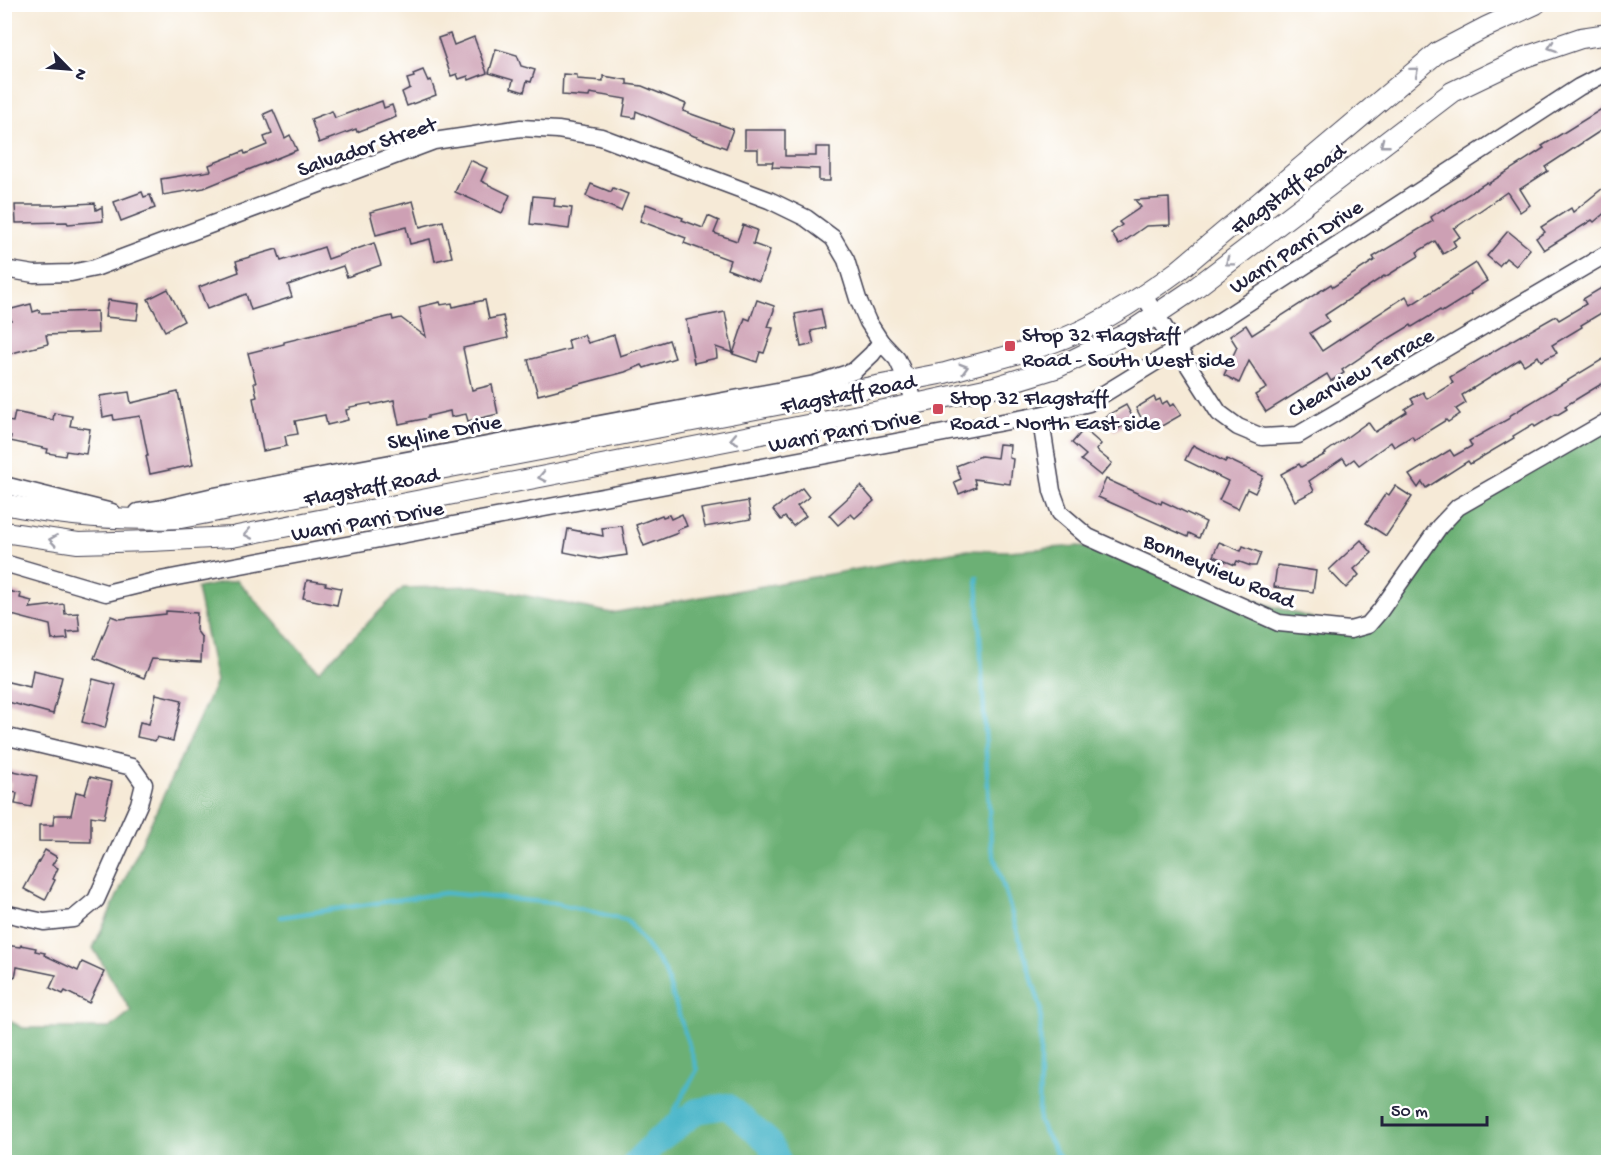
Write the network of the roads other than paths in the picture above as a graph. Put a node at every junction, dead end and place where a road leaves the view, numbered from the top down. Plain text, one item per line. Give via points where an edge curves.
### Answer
1 (1536, 4) edge
2 (1608, 34) edge
3 (1608, 72) edge
4 (1608, 253) edge
5 (4, 269) edge
6 (1144, 296) junction
7 (1156, 316) junction
8 (881, 342) junction
9 (1177, 348) junction
10 (907, 380) junction
11 (915, 404) junction
12 (1040, 415) junction
13 (1608, 421) edge
14 (4, 485) edge
15 (4, 504) edge
16 (4, 532) edge
17 (4, 563) edge
18 (4, 736) edge
19 (4, 913) edge

6 -> 1 main road, Flagstaff Road via 1438,52
2 -> 7 main road, Flagstaff Road via 1581,38 1525,57 1452,92
3 - 9 street, Warri Parri Drive via 1579,87
4 - 9 street, Clearview Terrace via 1298,435 1262,437 1238,427 1220,413
5 - 8 street, Salvador Street via 34,274 95,268 434,141 521,128 558,130 601,137 769,200 806,218 833,238 846,260 868,322
6 - 7 street, Clearview Terrace
10 -> 6 main road, Flagstaff Road via 1052,343
7 - 9 street, Clearview Terrace
7 - 11 main road, Flagstaff Road via 1056,368 994,387
8 - 10 street, Salvador Street via 897,359
8 - 14 street, Skyline Drive via 854,371 815,384 158,509 113,513
9 - 12 street, Warri Parri Drive via 1089,403
10 - 11 street, Salvador Street
10 - 15 main road, Flagstaff Road via 181,518 92,518
11 -> 16 main road, Flagstaff Road via 232,537 78,543
12 - 13 street, Bonneyview Road via 1049,480 1060,513 1088,537 1279,623 1350,630 1368,625 1458,507
12 - 17 street, Warri Parri Drive via 106,593
18 - 19 street via 132,767 144,784 140,804 96,900 73,919 44,922

